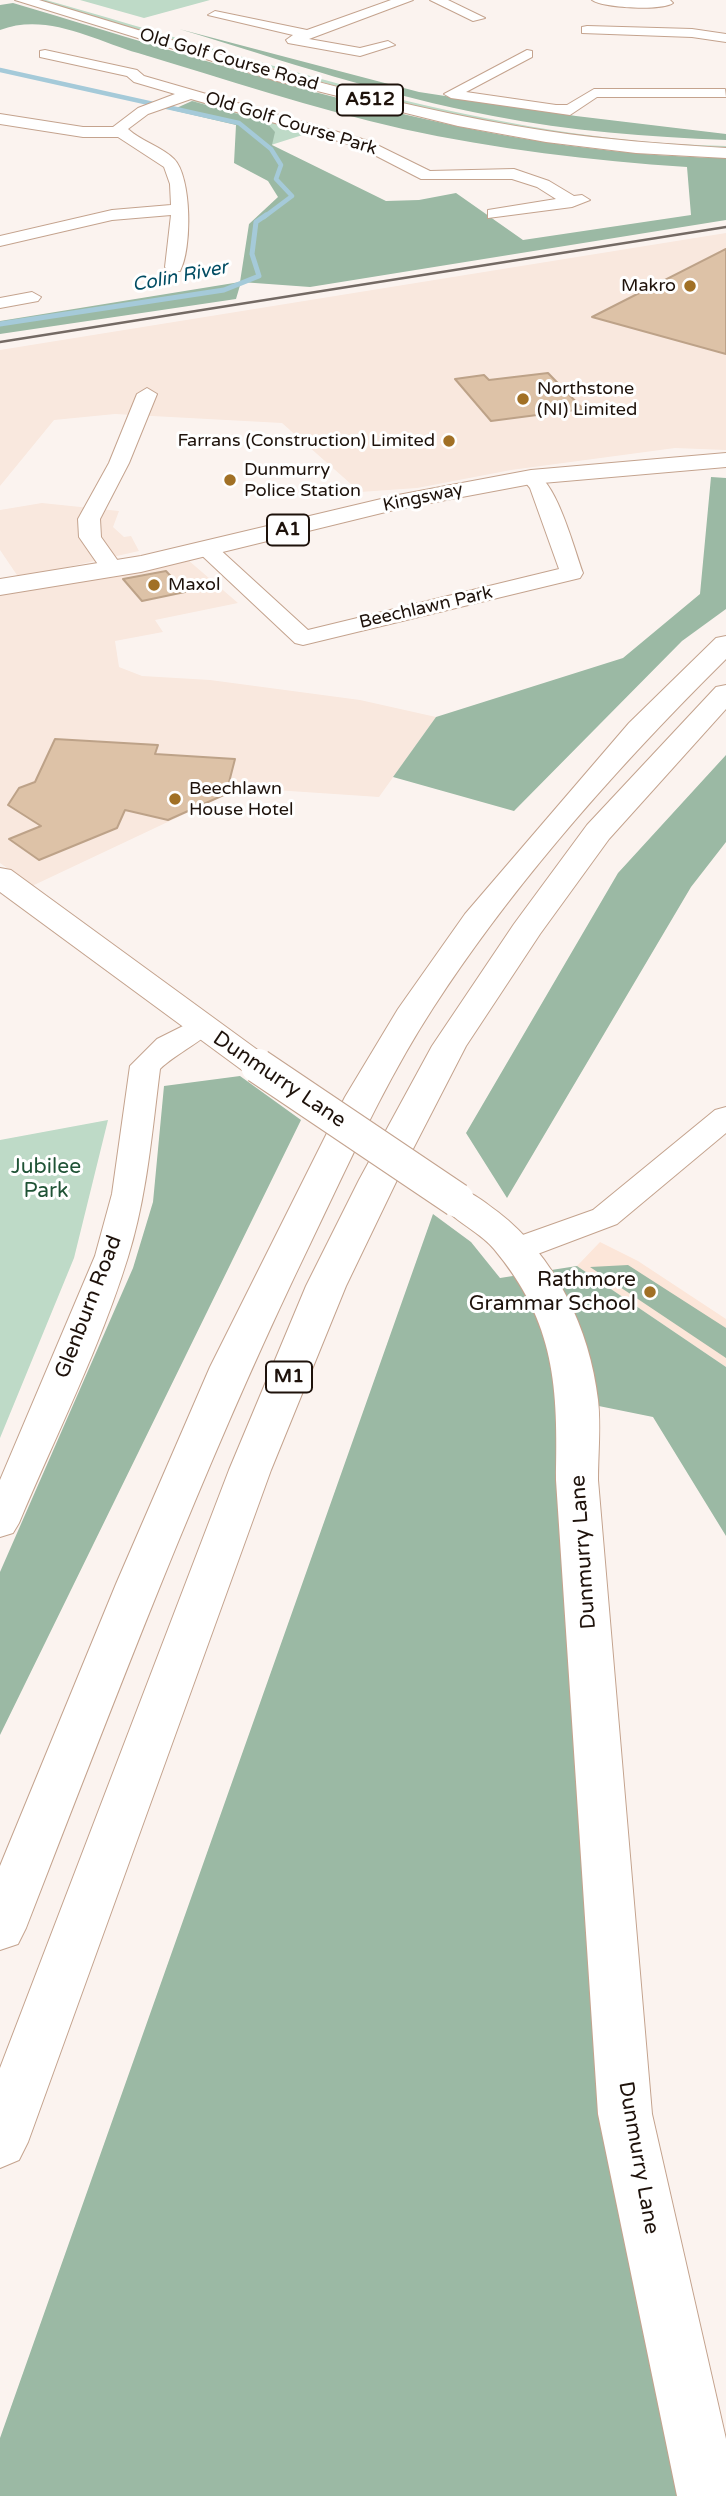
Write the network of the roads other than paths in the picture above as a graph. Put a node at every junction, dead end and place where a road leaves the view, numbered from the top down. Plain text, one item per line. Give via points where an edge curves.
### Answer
1 (23, 0) edge
2 (52, 0) edge
3 (407, 0) edge
4 (437, 0) edge
5 (599, 0) edge
6 (349, 3) dead end
7 (666, 3) dead end
8 (372, 9) junction
9 (215, 15) dead end
10 (478, 18) dead end
11 (587, 30) dead end
12 (311, 33) junction
13 (726, 38) edge
14 (293, 40) junction
15 (278, 45) dead end
16 (388, 45) dead end
17 (46, 54) dead end
18 (527, 54) dead end
19 (725, 76) edge
20 (191, 94) junction
21 (725, 101) edge
22 (2, 110) edge
23 (121, 132) junction
24 (726, 145) edge
25 (726, 153) edge
26 (591, 199) dead end
27 (572, 202) junction
28 (178, 209) junction
29 (494, 214) dead end
30 (0, 241) edge
31 (174, 267) dead end
32 (32, 298) dead end
33 (0, 303) edge
34 (147, 394) dead end
35 (726, 460) edge
36 (531, 477) junction
37 (207, 550) junction
38 (112, 568) junction
39 (0, 587) edge
40 (726, 645) edge
41 (726, 693) edge
42 (0, 877) edge
43 (201, 1026) junction
44 (722, 1124) edge
45 (516, 1250) junction
46 (0, 1523) edge
47 (0, 1928) edge
48 (0, 2142) edge
49 (708, 2496) edge

1 - 25 main road, Old Golf Course Road / A512 via 445,120 596,145
2 - 24 main road, Old Golf Course Road / A512 via 471,116 592,136
3 - 8 street
4 - 10 street
5 - 7 street
6 - 8 street
8 - 12 street
9 - 12 street
11 - 13 street
12 - 14 street
14 - 15 street
14 - 16 street via 360,52
17 - 20 street, Old Golf Course Park via 132,73
18 - 21 street via 451,94 556,110 570,110 594,93
19 - 21 street
20 - 23 street via 126,122
20 - 27 street, Old Golf Course Park via 365,144 427,177 514,174 543,184
22 - 23 street via 83,132
23 - 28 street via 170,164 178,183
26 - 27 street
27 - 29 street
28 - 30 street via 112,215
28 - 31 street
32 - 33 street
34 - 38 street via 119,463 89,519 90,537
35 - 36 main road, Kingsway / A1
36 - 37 main road, Kingsway / A1 via 398,502
36 - 37 street, Beechlawn Park via 540,486 572,573 303,638
37 - 38 main road, Kingsway / A1
38 - 39 main road, Kingsway / A1
40 - 47 main road, M1 via 639,729 476,921 415,1009 363,1097 230,1367
41 - 48 main road, M1 via 598,832 526,931 449,1046 378,1180 326,1286 250,1470
42 - 43 main road, Dunmurry Lane
43 - 45 main road, Dunmurry Lane, bridge via 457,1200
43 - 46 street, Glenburn Road via 168,1045 145,1066 128,1194 112,1256
44 - 45 street via 605,1217
45 - 49 main road, Dunmurry Lane via 551,1306 569,1352 578,1401 577,1480 625,2114

